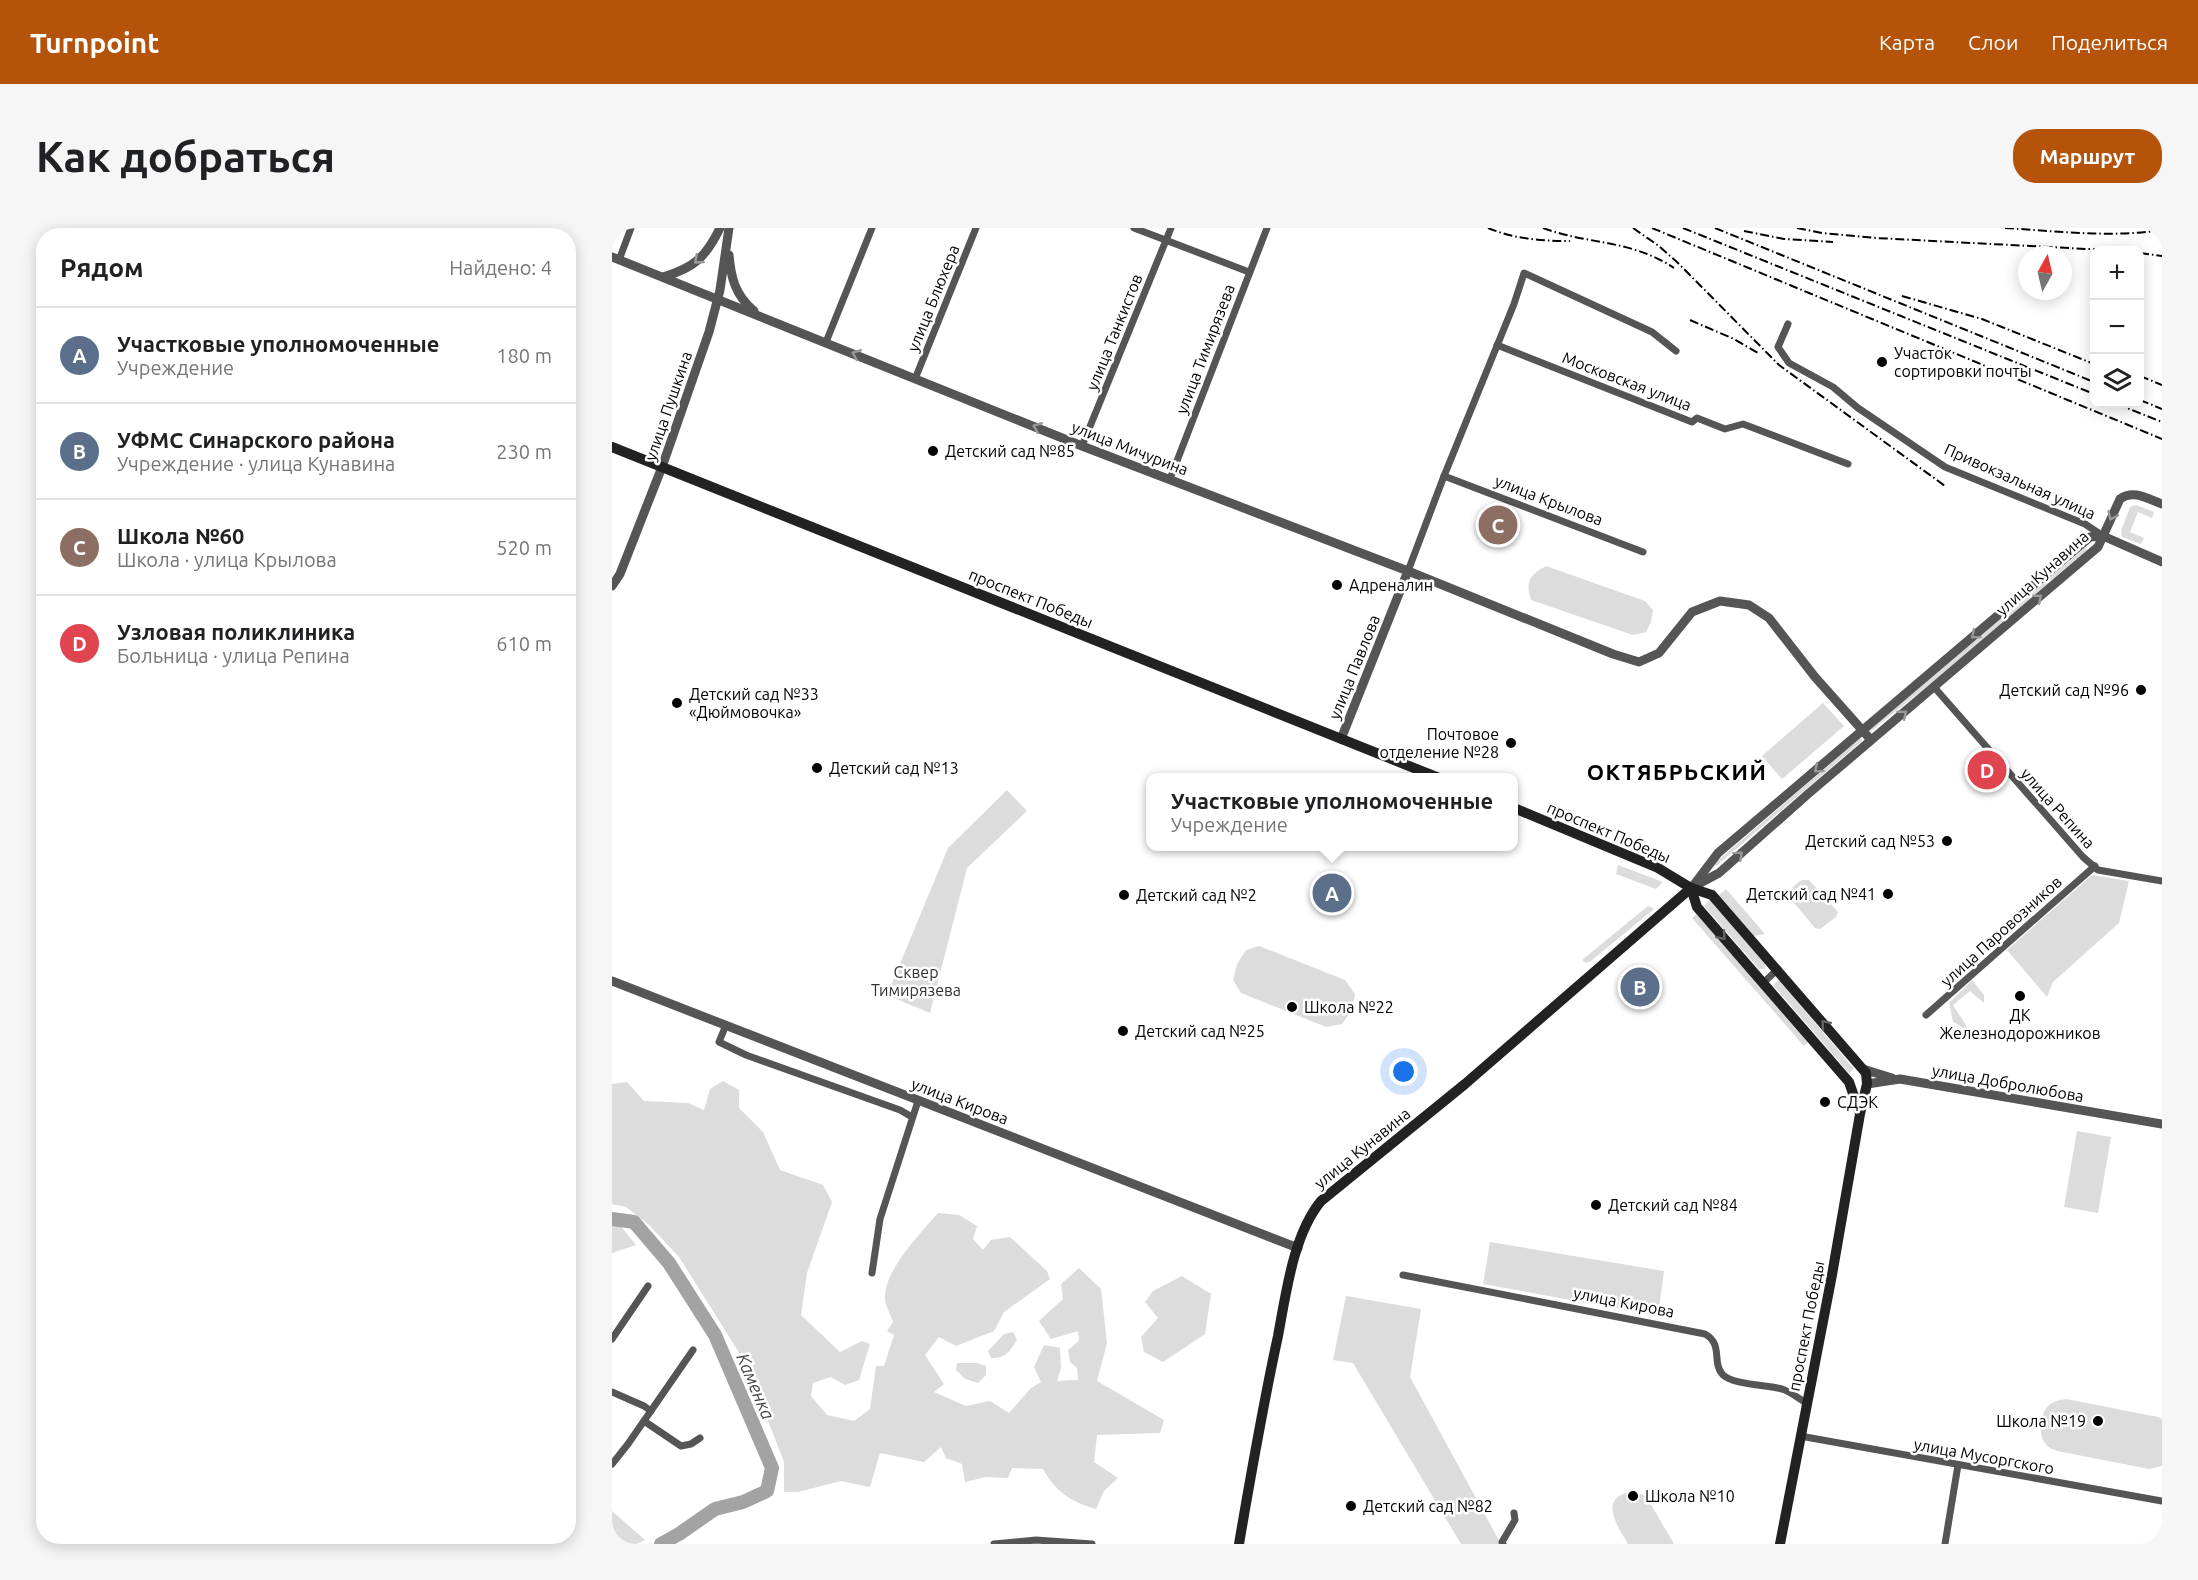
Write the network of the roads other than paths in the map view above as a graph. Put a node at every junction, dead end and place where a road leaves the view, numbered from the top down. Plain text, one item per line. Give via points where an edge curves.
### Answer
1 (631, 228) edge
2 (720, 228) edge
3 (729, 228) edge
4 (872, 228) edge
5 (976, 228) edge
6 (1134, 228) edge
7 (1171, 228) edge
8 (1267, 228) edge
9 (727, 239) junction
10 (1166, 241) junction
11 (616, 258) edge
12 (1249, 272) junction
13 (663, 277) junction
14 (718, 299) junction
15 (763, 318) junction
16 (1788, 324) dead end
17 (826, 342) junction
18 (1497, 345) junction
19 (1676, 351) dead end
20 (915, 379) junction
21 (1083, 446) junction
22 (612, 447) edge
23 (1848, 464) dead end
24 (662, 467) junction
25 (1444, 476) junction
26 (1170, 479) junction
27 (2162, 504) edge
28 (2103, 536) junction
29 (1643, 552) dead end
30 (2162, 562) edge
31 (1408, 572) junction
32 (612, 586) edge
33 (1934, 687) junction
34 (1863, 731) junction
35 (1341, 739) junction
36 (1871, 740) junction
37 (1428, 773) edge
38 (1518, 810) edge
39 (2094, 866) junction
40 (2162, 881) edge
41 (1691, 888) junction
42 (1778, 969) junction
43 (612, 981) edge
44 (1763, 983) junction
45 (1926, 1016) dead end
46 (726, 1025) junction
47 (1863, 1069) junction
48 (1900, 1079) junction
49 (1849, 1082) junction
50 (1868, 1084) junction
51 (918, 1101) junction
52 (1860, 1114) junction
53 (912, 1117) junction
54 (2162, 1124) edge
55 (1298, 1248) junction
56 (872, 1273) dead end
57 (1403, 1275) dead end
58 (648, 1286) dead end
59 (612, 1340) edge
60 (693, 1350) dead end
61 (612, 1392) edge
62 (1806, 1404) junction
63 (651, 1411) junction
64 (644, 1421) junction
65 (1800, 1436) junction
66 (700, 1437) dead end
67 (612, 1464) edge
68 (1958, 1465) junction
69 (2162, 1501) edge
70 (1514, 1513) dead end
71 (993, 1544) edge
72 (1092, 1544) edge
73 (1239, 1544) edge
74 (1503, 1544) edge
75 (1780, 1544) edge
76 (1945, 1544) edge

1 - 11 street
2 -> 13 street via 705,255 692,266
3 - 9 street, улица Пушкина
4 - 17 street
5 - 20 street, улица Блюхера
6 - 10 street
7 - 10 street, улица Танкистов
8 - 12 street, улица Тимирязева
9 - 14 street, улица Пушкина
9 - 15 street via 731,278 737,292
10 - 12 street
10 - 21 street, улица Танкистов
11 - 13 street, улица Мичурина
12 - 26 street, улица Тимирязева
13 - 14 street, улица Мичурина
14 - 15 street, улица Мичурина
14 - 24 street, улица Пушкина
15 - 17 street, улица Мичурина
16 - 28 street, Привокзальная улица via 1778,347 1789,363 1833,387 1945,467 2085,524
20 -> 17 street, улица Мичурина
18 - 19 street via 1524,273 1652,332
18 - 23 street, Московская улица via 1692,422 1697,418 1725,429 1743,424
18 - 25 street
21 -> 20 street, улица Мичурина
21 - 26 street, улица Мичурина
22 - 24 main road, проспект Победы
24 - 32 street, улица Пушкина
24 - 35 main road, проспект Победы
25 - 29 street, улица Крылова
25 - 31 street
26 - 31 street, улица Мичурина
27 -> 28 street via 2126,495 2120,499
28 - 30 street, Привокзальная улица
33 -> 28 street, улица Кунавина via 2098,547
28 -> 34 street, улица Кунавина via 2090,537
31 - 34 street, улица Мичурина via 1639,662 1659,653 1692,612 1720,601 1749,605 1769,618
31 - 35 street, улица Павлова
36 -> 33 street, улица Кунавина
33 - 39 street, улица Репина
34 - 36 street
34 -> 41 street, улица Кунавина via 1718,853
35 - 37 main road, проспект Победы
41 -> 36 street, улица Кунавина via 1719,873
38 - 41 main road, проспект Победы via 1658,868
39 - 40 street, улица Репина via 2098,870
39 - 45 street, улица Паровозников
41 - 42 main road, проспект Победы via 1712,895
41 -> 44 main road, проспект Победы via 1697,907
41 - 55 main road, улица Кунавина via 1465,1084 1321,1202 1313,1211
42 - 44 street
47 -> 42 main road, проспект Победы
43 - 46 street, улица Кирова
44 - 49 main road, проспект Победы
46 - 51 street, улица Кирова
46 - 53 street via 719,1042
47 - 48 street
47 - 50 main road, проспект Победы
48 - 50 street, улица Добролюбова
48 - 54 street, улица Добролюбова
49 - 50 main road, улица Добролюбова
49 - 52 main road, проспект Победы
50 - 52 main road, проспект Победы
51 - 53 street
51 - 55 street, улица Кирова
52 - 62 main road, проспект Победы
53 - 56 street via 880,1219
55 - 73 main road, улица Кунавина via 1259,1426
57 - 62 street, улица Кирова via 1705,1334 1716,1346 1718,1365 1724,1375 1782,1389
58 - 59 street
60 - 63 street
61 - 63 street
62 - 65 main road, проспект Победы
63 - 64 street
64 - 66 street via 681,1446
64 - 67 street
65 - 68 street, улица Мусоргского
65 - 75 main road, проспект Победы
68 - 69 street, улица Мусоргского
68 - 76 street
70 - 74 street via 1515,1520
71 - 72 street via 1036,1540

